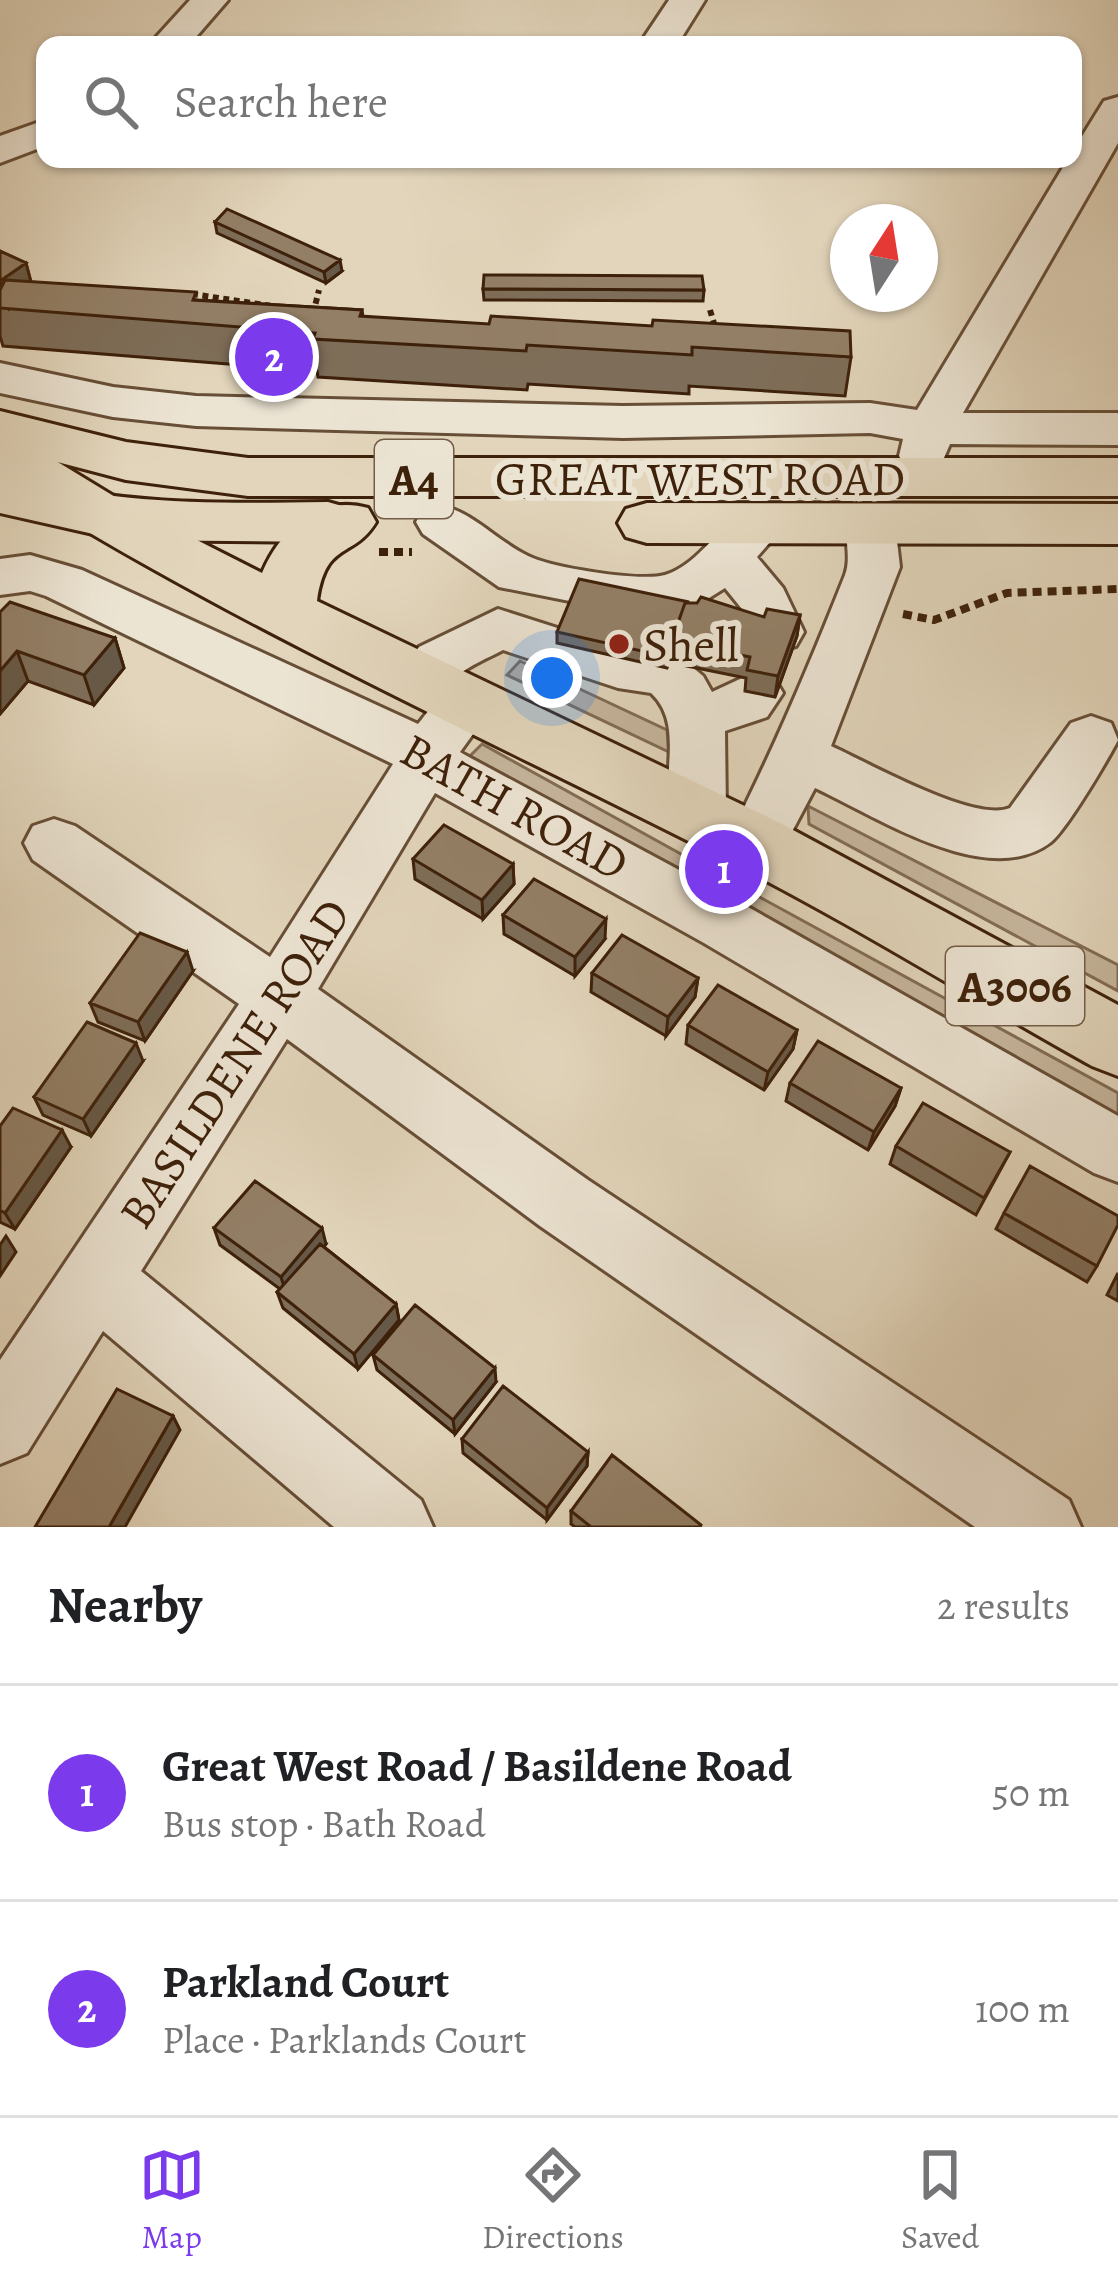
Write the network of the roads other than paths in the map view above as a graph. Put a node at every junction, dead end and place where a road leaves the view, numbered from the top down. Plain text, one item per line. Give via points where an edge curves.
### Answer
1 (210, 0) edge
2 (687, 0) edge
3 (176, 36) edge
4 (664, 36) edge
5 (1112, 133) edge
6 (36, 136) edge
7 (0, 151) edge
8 (0, 378) edge
9 (0, 429) edge
10 (1118, 429) edge
11 (0, 452) edge
12 (929, 453) junction
13 (1118, 477) edge
14 (0, 493) edge
15 (109, 520) junction
16 (870, 524) junction
17 (1118, 524) edge
18 (359, 537) junction
19 (743, 542) junction
20 (9, 574) edge
21 (285, 610) junction
22 (777, 632) edge
23 (446, 690) junction
24 (755, 693) edge
25 (698, 719) junction
26 (1091, 738) dead end
27 (799, 756) junction
28 (426, 758) junction
29 (697, 813) junction
30 (756, 843) junction
31 (54, 844) dead end
32 (279, 997) junction
33 (1118, 1042) edge
34 (1118, 1151) edge
35 (95, 1278) junction
36 (0, 1426) edge
37 (394, 1527) edge
38 (1042, 1527) edge

1 - 3 street
2 - 4 street
5 - 12 street
6 - 7 street
8 - 12 street via 196,411 622,422 885,418
9 - 12 main road, GREAT WEST ROAD / A4 via 126,461 248,477
10 - 12 street
11 - 15 main road, BATH ROAD / A3006
12 - 13 main road, GREAT WEST ROAD / A4
14 - 15 main road, BATH ROAD / A4 via 50,512
15 - 18 main road, GREAT WEST ROAD / A4
15 - 21 main road, BATH ROAD / A3006
16 - 17 main road, GREAT WEST ROAD / A4
16 - 19 main road, GREAT WEST ROAD / A4
16 - 27 street via 874,567
18 - 19 main road, GREAT WEST ROAD / A4
18 - 21 main road via 312,538 300,550
19 - 22 street via 739,567
20 - 28 street, BATH ROAD via 44,576 162,628
21 - 23 main road, BATH ROAD / A3006
23 - 25 street, BASILDENE ROAD via 438,661 498,628 618,668 666,675
23 - 28 street, BASILDENE ROAD
23 - 29 main road, BATH ROAD / A3006
24 - 25 street
25 - 29 street
26 - 27 street via 1031,825 1002,837 964,831
27 - 30 street
28 - 32 street, BASILDENE ROAD
28 - 34 street, BATH ROAD
29 - 30 main road, BATH ROAD / A3006
30 - 33 main road, BATH ROAD / A3006
31 - 32 street
32 - 35 street, BASILDENE ROAD
32 - 38 street via 563,1203
35 - 36 street, BASILDENE ROAD
35 - 37 street

